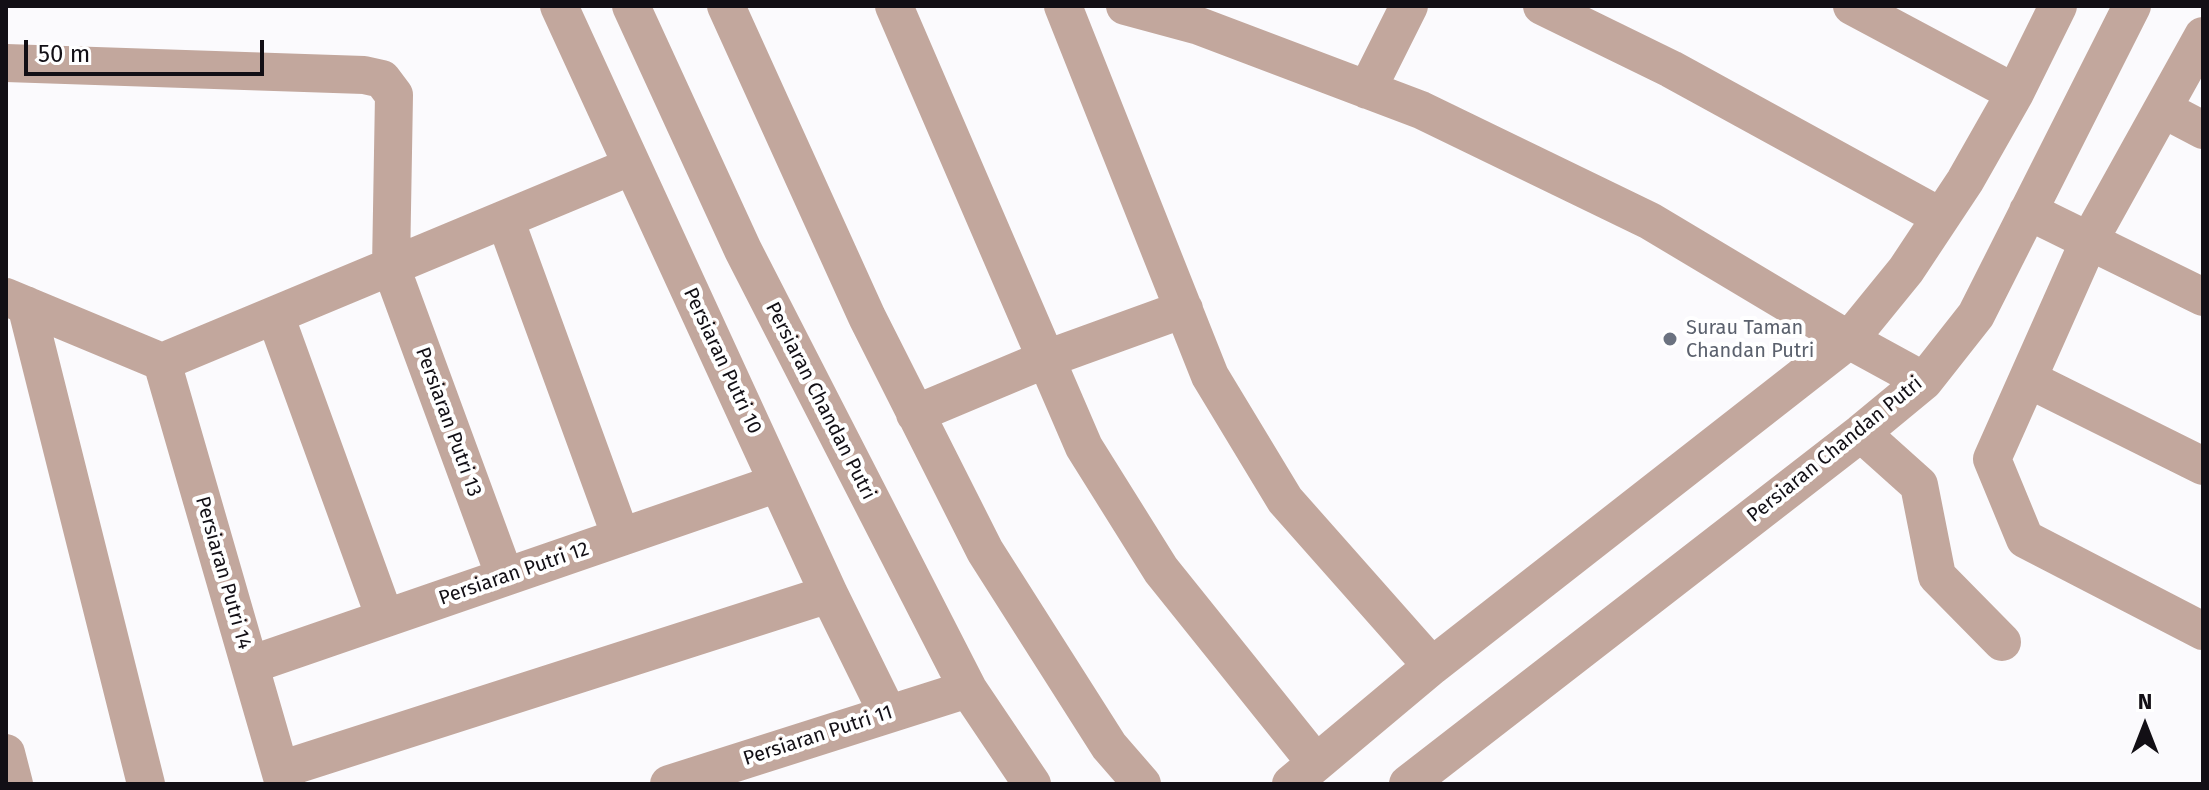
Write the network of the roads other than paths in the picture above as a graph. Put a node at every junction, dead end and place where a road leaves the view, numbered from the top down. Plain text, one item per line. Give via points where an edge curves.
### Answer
1 (559, 6) edge
2 (631, 6) edge
3 (726, 6) edge
4 (894, 6) edge
5 (1063, 6) edge
6 (1125, 6) edge
7 (1409, 6) edge
8 (1542, 6) edge
9 (1852, 6) edge
10 (2058, 6) edge
11 (2132, 6) edge
12 (2203, 36) edge
13 (6, 63) edge
14 (1367, 90) junction
15 (2015, 93) junction
16 (2163, 109) junction
17 (2203, 130) edge
18 (632, 166) junction
19 (2028, 211) junction
20 (1941, 217) junction
21 (505, 219) junction
22 (2089, 241) junction
23 (391, 267) junction
24 (2203, 297) edge
25 (16, 301) edge
26 (1184, 309) junction
27 (275, 315) junction
28 (1849, 340) junction
29 (1046, 359) junction
30 (162, 362) junction
31 (2028, 379) junction
32 (1924, 381) junction
33 (915, 414) junction
34 (1861, 433) junction
35 (2203, 466) edge
36 (778, 483) junction
37 (621, 537) junction
38 (505, 577) junction
39 (829, 594) junction
40 (385, 618) junction
41 (2203, 631) edge
42 (2002, 642) dead end
43 (250, 665) junction
44 (1432, 666) junction
45 (968, 689) junction
46 (888, 714) junction
47 (6, 753) edge
48 (1303, 773) edge
49 (282, 777) edge
50 (14, 784) edge
51 (146, 784) edge
52 (669, 784) edge
53 (1032, 784) edge
54 (1142, 784) edge
55 (1408, 784) edge

1 - 18 street, Persiaran Putri 10
2 - 45 street, Persiaran Chandan Putri via 743,250
3 - 33 street
4 - 29 street
5 - 26 street
6 - 14 street via 1199,26
7 - 14 street
8 - 20 street via 1671,69
9 - 15 street
10 - 15 street
11 - 19 street, Persiaran Chandan Putri
12 - 16 street
13 - 23 street via 382,79 394,95
14 - 28 street via 1421,110 1650,221
15 - 20 street
16 - 17 street
16 - 22 street
18 - 21 street
18 - 36 street, Persiaran Putri 10
19 - 22 street
19 - 32 street, Persiaran Chandan Putri via 1976,315
20 - 28 street
21 - 23 street
21 - 37 street
22 - 24 street
22 - 31 street
23 - 27 street
23 - 38 street, Persiaran Putri 13
25 - 30 street
25 - 51 street
26 - 29 street
26 - 44 street via 1210,376 1285,500
27 - 30 street
27 - 40 street
28 - 32 street
28 - 44 street
29 - 33 street
29 - 48 street via 1084,447 1161,570
30 - 43 street, Persiaran Putri 14
31 - 35 street
31 - 41 street via 1992,459 2025,539
32 - 34 street, Persiaran Chandan Putri
33 - 54 street via 985,551 1109,746
34 - 42 street via 1919,485 1937,576
34 - 55 street, Persiaran Chandan Putri
36 - 37 street, Persiaran Putri 12
36 - 39 street, Persiaran Putri 10
37 - 38 street, Persiaran Putri 12
38 - 40 street, Persiaran Putri 12
39 - 46 street, Persiaran Putri 10
39 - 49 street
40 - 43 street, Persiaran Putri 12
43 - 49 street, Persiaran Putri 14
44 - 48 street
45 - 46 street, Persiaran Putri 11
45 - 53 street, Persiaran Chandan Putri
46 - 52 street, Persiaran Putri 11
47 - 50 street

